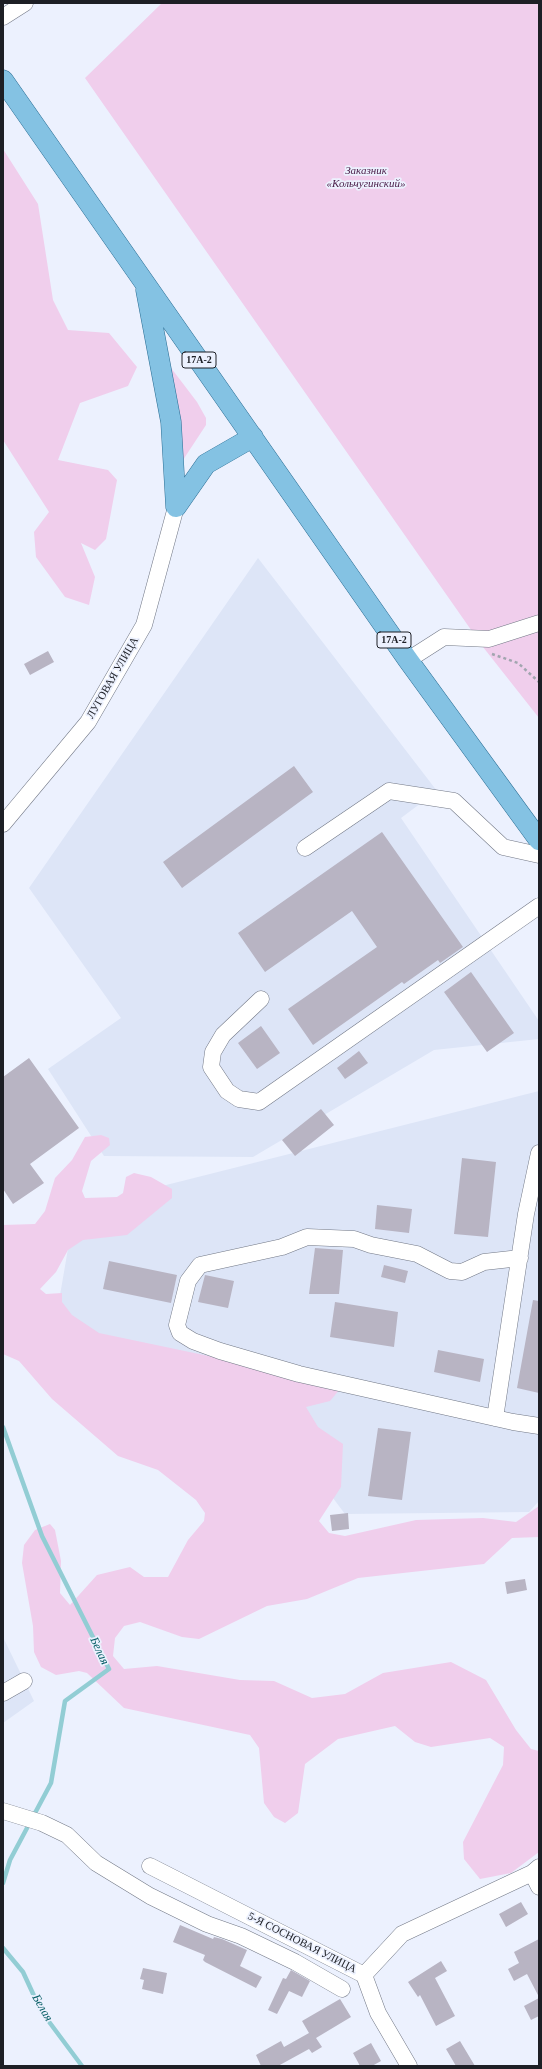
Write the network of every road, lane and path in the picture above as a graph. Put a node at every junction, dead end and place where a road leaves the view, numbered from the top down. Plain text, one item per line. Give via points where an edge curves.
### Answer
1 (25, 3) edge
2 (3, 16) edge
3 (3, 80) edge
4 (145, 282) junction
5 (252, 437) junction
6 (176, 507) junction
7 (539, 622) edge
8 (488, 652) dead end
9 (408, 660) junction
10 (539, 682) edge
11 (3, 824) edge
12 (539, 840) edge
13 (305, 848) dead end
14 (539, 855) edge
15 (539, 906) edge
16 (261, 999) dead end
17 (539, 1153) edge
18 (520, 1258) junction
19 (495, 1418) junction
20 (539, 1426) edge
21 (24, 1681) dead end
22 (3, 1693) edge
23 (3, 1811) edge
24 (150, 1866) dead end
25 (537, 1876) edge
26 (364, 1974) junction
27 (342, 1989) dead end
28 (409, 2066) edge

1 - 2 street
3 - 4 main road, 17А-2
4 - 5 main road, 17А-2
4 - 6 main road via 171,422
5 - 6 main road via 206,464
5 - 9 main road, 17А-2
6 - 11 street, ЛУГОВАЯ УЛИЦА via 144,625 88,722
7 - 9 street via 489,639 444,637
8 - 10 path via 518,663
9 - 12 main road, 17А-2
13 - 14 street via 389,791 454,800 503,846
15 - 16 street via 258,1102 239,1100 227,1091 212,1067 213,1052 223,1035
17 - 18 street
18 - 19 street
18 - 19 street via 484,1262 462,1272 450,1271 417,1254 354,1239 307,1237 282,1247 200,1265 188,1281 177,1325 184,1337 220,1351 299,1374
19 - 20 street
21 - 22 street
23 - 27 street via 42,1823 67,1835 96,1863 150,1896 295,1962
24 - 26 street, 5-Я СОСНОВАЯ УЛИЦА
25 - 26 street via 402,1934
26 - 28 street, 5-Я СОСНОВАЯ УЛИЦА via 378,2013

